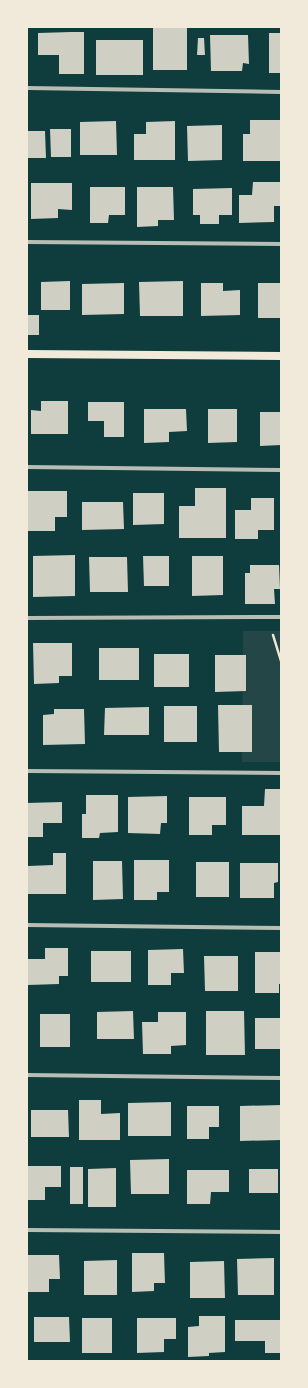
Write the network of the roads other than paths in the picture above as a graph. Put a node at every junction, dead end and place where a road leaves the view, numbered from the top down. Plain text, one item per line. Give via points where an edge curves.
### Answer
1 (27, 88) edge
2 (281, 92) edge
3 (27, 242) edge
4 (281, 244) edge
5 (27, 354) edge
6 (281, 356) edge
7 (27, 467) edge
8 (281, 470) edge
9 (281, 617) edge
10 (27, 618) edge
11 (27, 771) edge
12 (281, 773) edge
13 (27, 925) edge
14 (281, 928) edge
15 (27, 1075) edge
16 (281, 1078) edge
17 (27, 1230) edge
18 (281, 1232) edge

1 - 2 street
3 - 4 street
5 - 6 main road
7 - 8 street
9 - 10 street
11 - 12 street
13 - 14 street
15 - 16 street
17 - 18 street

